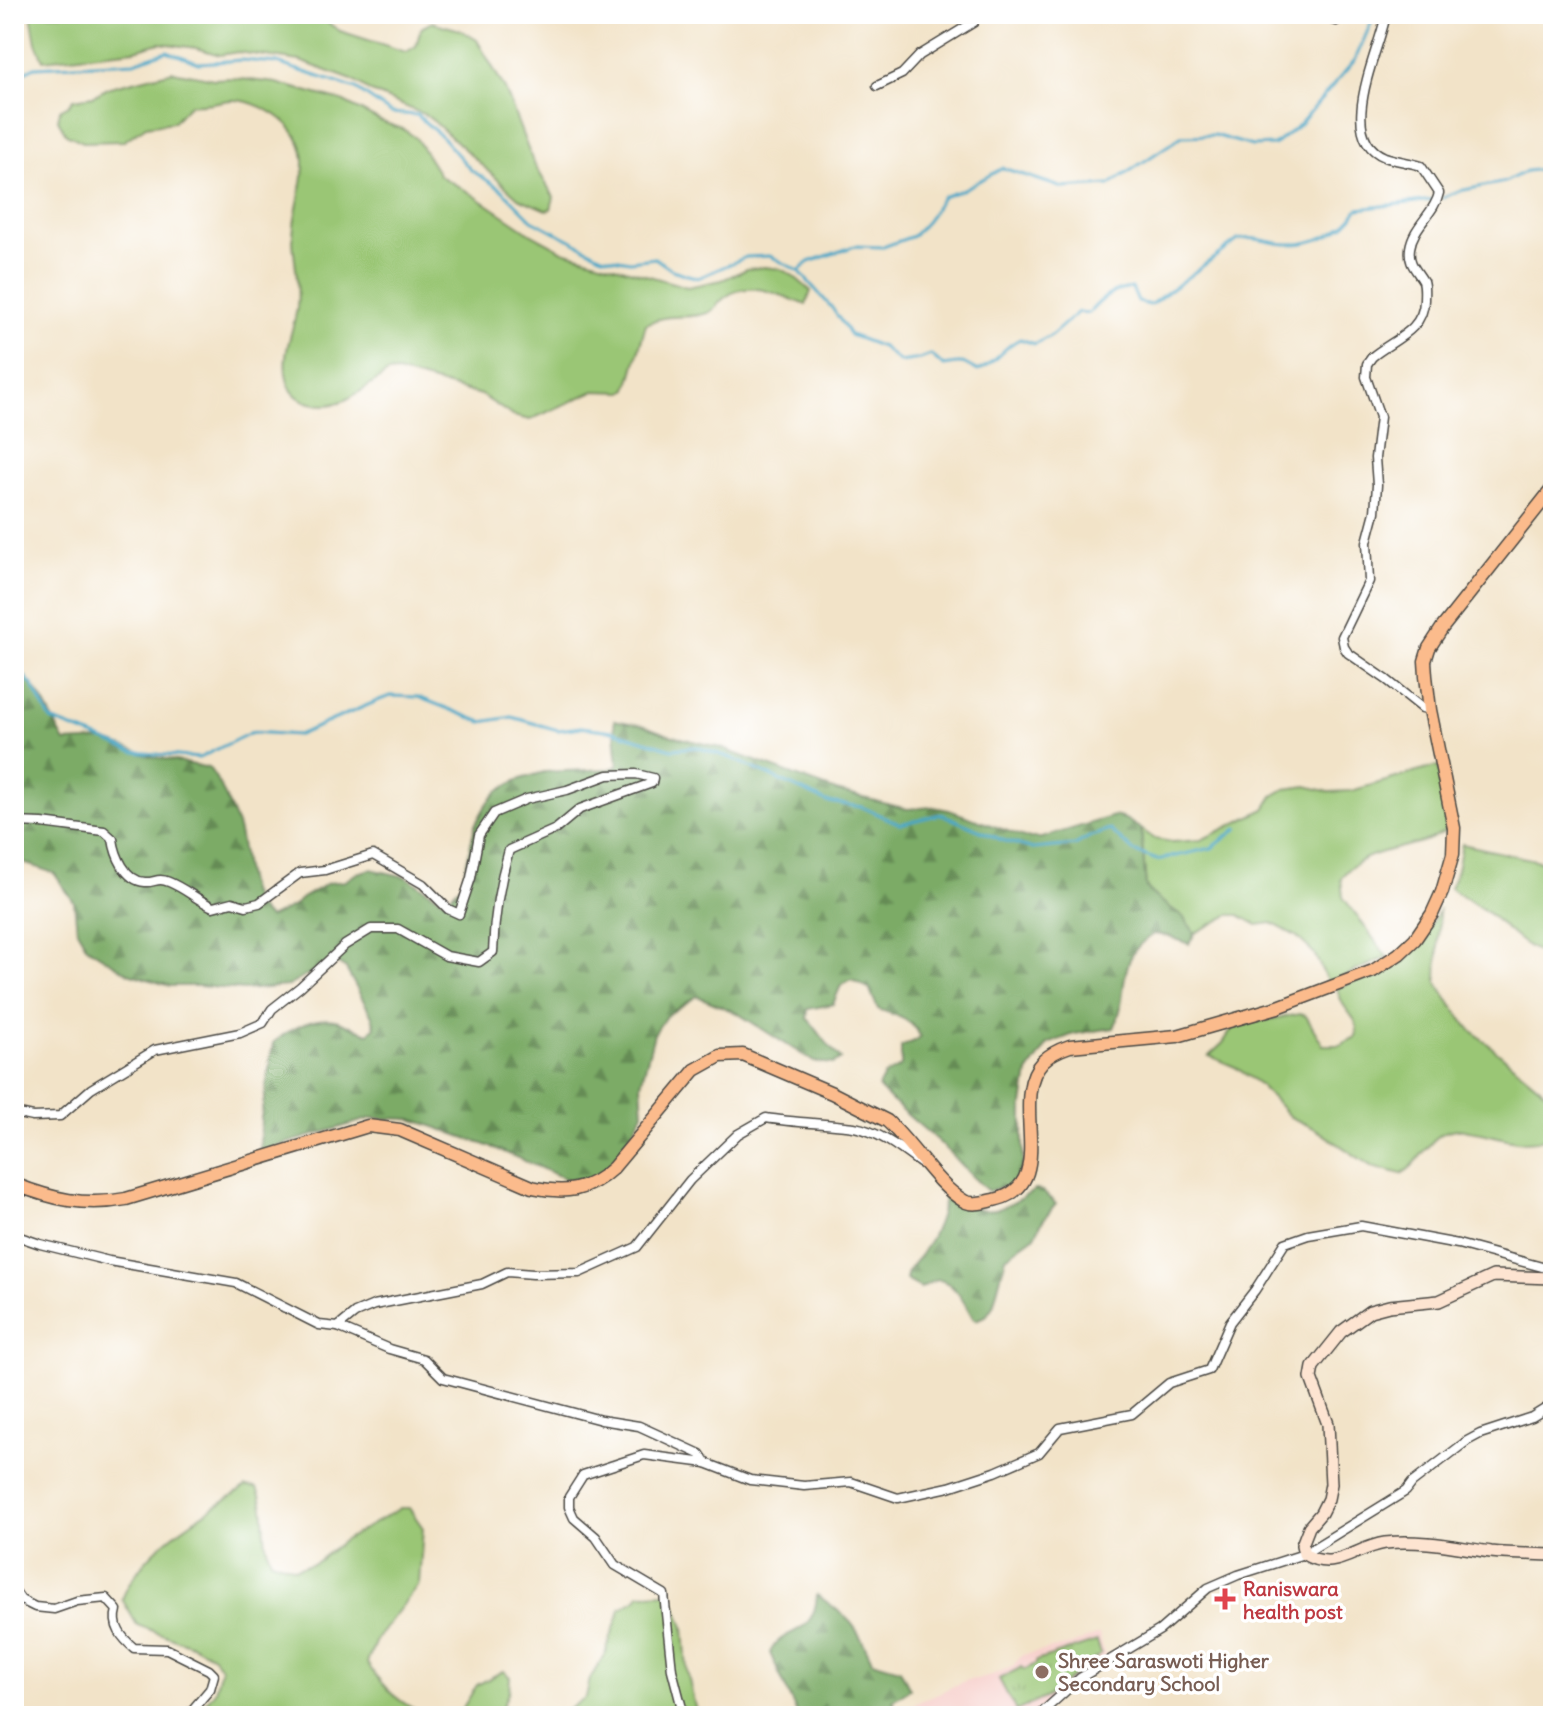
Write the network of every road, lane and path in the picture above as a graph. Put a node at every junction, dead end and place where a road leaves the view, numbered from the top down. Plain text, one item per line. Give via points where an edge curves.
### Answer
1 (975, 14) edge
2 (1307, 14) edge
3 (1350, 14) edge
4 (1386, 14) edge
5 (877, 86) dead end
6 (1553, 488) edge
7 (1430, 710) junction
8 (14, 822) edge
9 (14, 1113) edge
10 (936, 1175) junction
11 (14, 1184) edge
12 (14, 1235) edge
13 (1553, 1270) edge
14 (1553, 1278) edge
15 (338, 1327) junction
16 (1553, 1404) edge
17 (706, 1463) junction
18 (1304, 1554) junction
19 (1553, 1555) edge
20 (14, 1590) edge
21 (187, 1716) edge
22 (684, 1716) edge
23 (1038, 1716) edge

1 - 5 street via 974,22
2 - 3 street via 1336,21
4 - 7 street via 1360,106 1361,124 1371,146 1383,156 1421,166 1439,197 1410,245 1413,270 1424,285 1418,323 1367,364 1366,377 1380,417 1375,512 1367,542 1369,581 1342,637 1348,653
6 - 7 main road via 1429,648 1425,661
7 - 10 main road via 1454,828 1453,854 1442,892 1415,939 1373,971 1265,1011 1177,1036 1057,1051 1034,1074 1029,1170 1021,1187 974,1204
8 - 9 street via 104,831 113,839 115,857 138,880 171,882 213,907 259,903 300,873 373,855 423,884 459,914 479,835 494,813 608,775 653,778 652,783 580,809 556,829 509,850 494,919 493,952 479,962 446,956 398,929 371,929 345,945 263,1023 240,1033 155,1050 91,1089 60,1116
10 - 11 main road via 887,1121 757,1059 731,1054 695,1070 613,1168 586,1188 572,1191 532,1187 400,1130 368,1126 105,1203 61,1200
10 - 15 street via 894,1144 857,1128 766,1118 738,1134 690,1180 637,1247 579,1273 507,1272 482,1284 374,1305
12 - 15 street via 109,1261 236,1283 319,1325
13 - 17 street via 1420,1235 1361,1226 1321,1232 1285,1243 1230,1322 1209,1370 1169,1383 1132,1414 1060,1428 1039,1453 995,1472 898,1498 851,1482 804,1486 750,1480
14 - 18 main road via 1493,1276 1439,1301 1370,1311 1341,1332 1313,1367 1311,1378 1328,1424 1331,1484 1302,1545
15 - 17 street via 424,1359 443,1378 639,1426 700,1454
16 - 18 street via 1467,1441 1406,1491
17 - 22 street via 644,1455 583,1475 569,1497 574,1518 596,1537 615,1565 664,1594 672,1670
18 - 19 main road via 1331,1563 1363,1549 1403,1542
18 - 23 street via 1208,1588 1160,1630 1080,1678
20 - 21 street via 35,1607 54,1609 106,1598 117,1610 119,1632 134,1648 167,1649 209,1670 214,1675 210,1689

